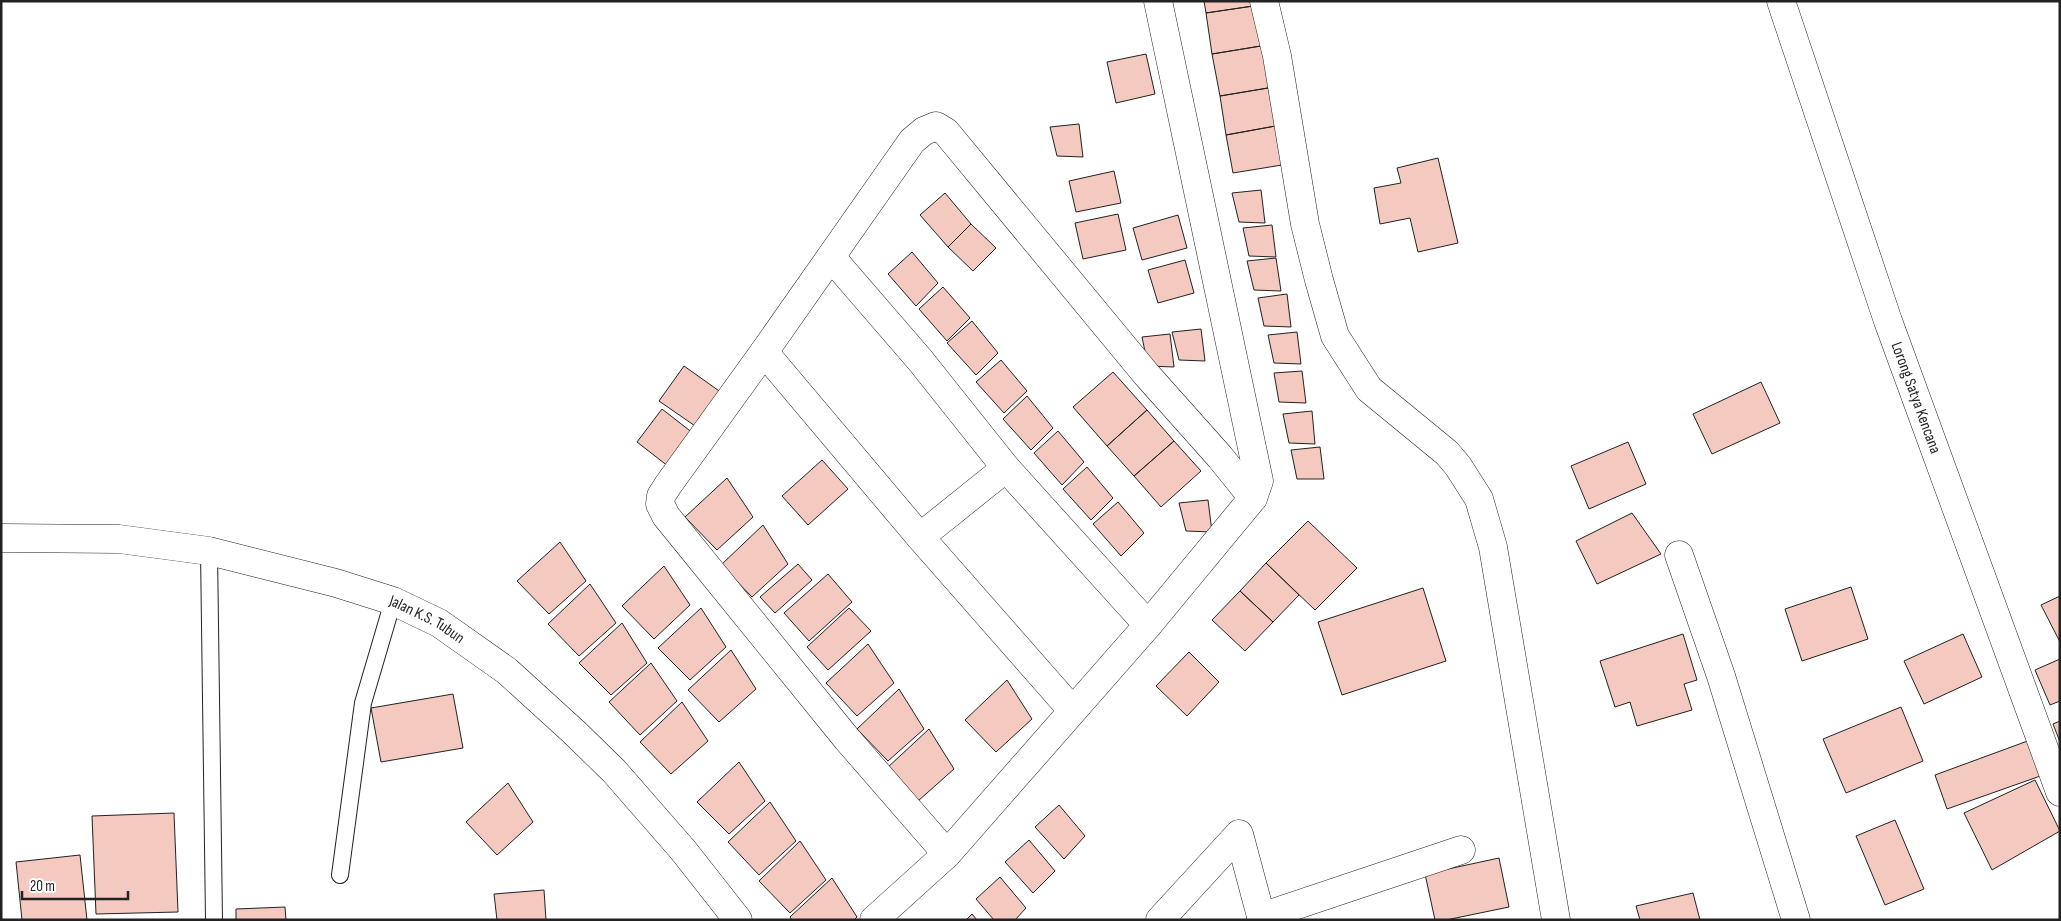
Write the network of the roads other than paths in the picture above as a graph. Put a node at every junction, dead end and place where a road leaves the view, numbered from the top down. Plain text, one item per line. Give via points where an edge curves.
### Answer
1 (1158, 1) edge
2 (1264, 1) edge
3 (1781, 1) edge
4 (831, 257) junction
5 (764, 352) junction
6 (1006, 468) junction
7 (1253, 498) junction
8 (920, 537) junction
9 (1, 538) edge
10 (209, 551) junction
11 (1679, 555) dead end
12 (394, 601) junction
13 (1148, 625) junction
14 (1072, 710) junction
15 (2060, 792) edge
16 (1461, 850) dead end
17 (947, 854) junction
18 (340, 875) dead end
19 (1261, 918) edge
20 (214, 920) edge
21 (738, 920) edge
22 (874, 920) edge
23 (1160, 920) edge
24 (1556, 920) edge
25 (1796, 920) edge

1 - 7 street via 1259,481
2 - 24 street via 1277,56 1305,224 1335,336 1369,389 1448,453 1479,499 1493,548
3 - 15 street, Lorong Satya Kencana via 1888,321
4 - 5 street
4 - 6 street via 920,360
4 - 7 street via 912,141 936,126 946,132
5 - 8 street
5 - 17 street via 677,471 661,496 660,504 666,516 757,629
6 - 8 street
6 - 13 street
7 - 13 street
8 - 14 street
9 - 10 street, Jalan K.S. Tubun via 119,539
10 - 12 street, Jalan K.S. Tubun
10 - 20 lane
11 - 25 street via 1721,676
12 - 18 lane via 363,703
12 - 21 street, Jalan K.S. Tubun via 439,623 507,670 574,732 614,771 684,850
13 - 14 street
14 - 17 street
16 - 19 street
17 - 22 street
19 - 23 street via 1239,834

